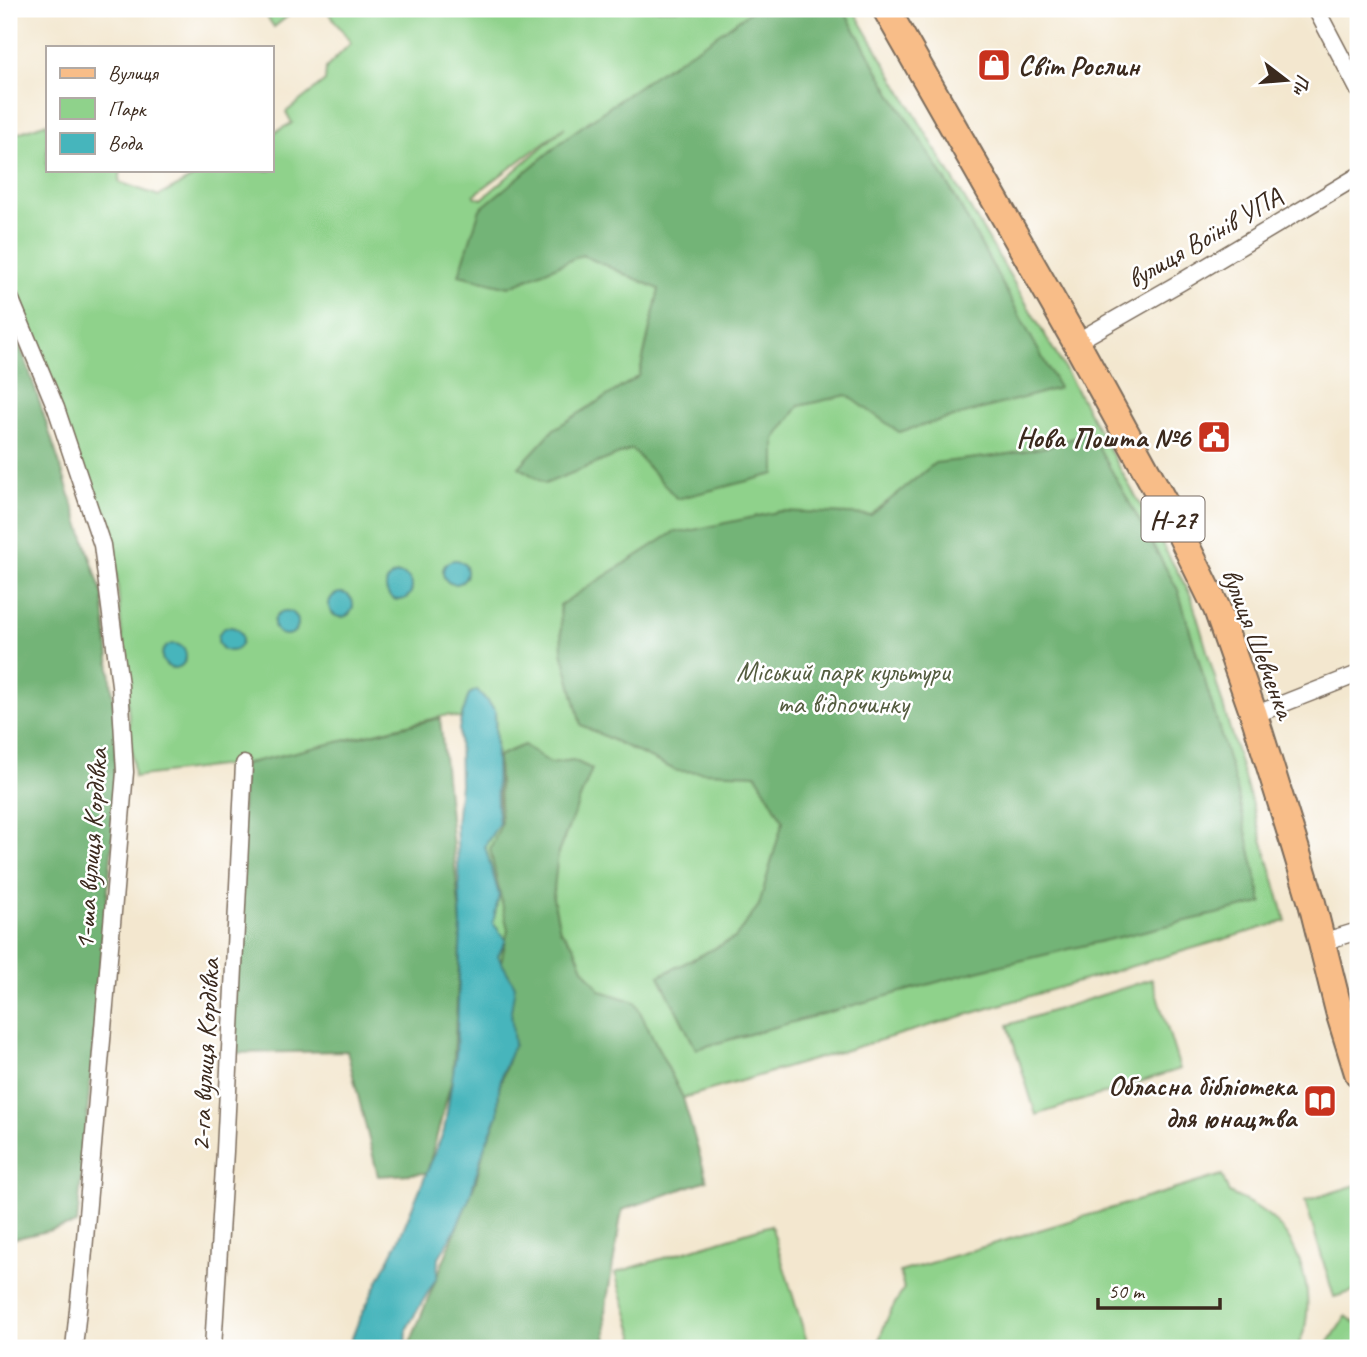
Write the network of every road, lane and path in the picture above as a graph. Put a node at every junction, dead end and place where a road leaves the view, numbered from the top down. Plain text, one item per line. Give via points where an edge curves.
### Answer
1 (886, 9) edge
2 (1316, 9) edge
3 (1358, 89) edge
4 (1358, 176) edge
5 (9, 295) edge
6 (1076, 342) junction
7 (1358, 674) edge
8 (1254, 715) junction
9 (244, 764) dead end
10 (1358, 931) edge
11 (1322, 942) junction
12 (1358, 1073) edge
13 (74, 1348) edge
14 (213, 1348) edge

1 - 6 main road, вулиця Шевченка / Н-27
2 - 3 street
4 - 6 street, вулиця Воїнів УПА
5 - 13 street, 1-ша вулиця Кордівка via 56,408 102,545 120,685 125,772
6 - 8 main road, вулиця Шевченка / Н-27 via 1174,520 1217,609
7 - 8 street
8 - 11 main road, вулиця Шевченка / Н-27
9 - 14 street, 2-га вулиця Кордівка
10 - 11 street
11 - 12 main road, вулиця Шевченка / Н-27

